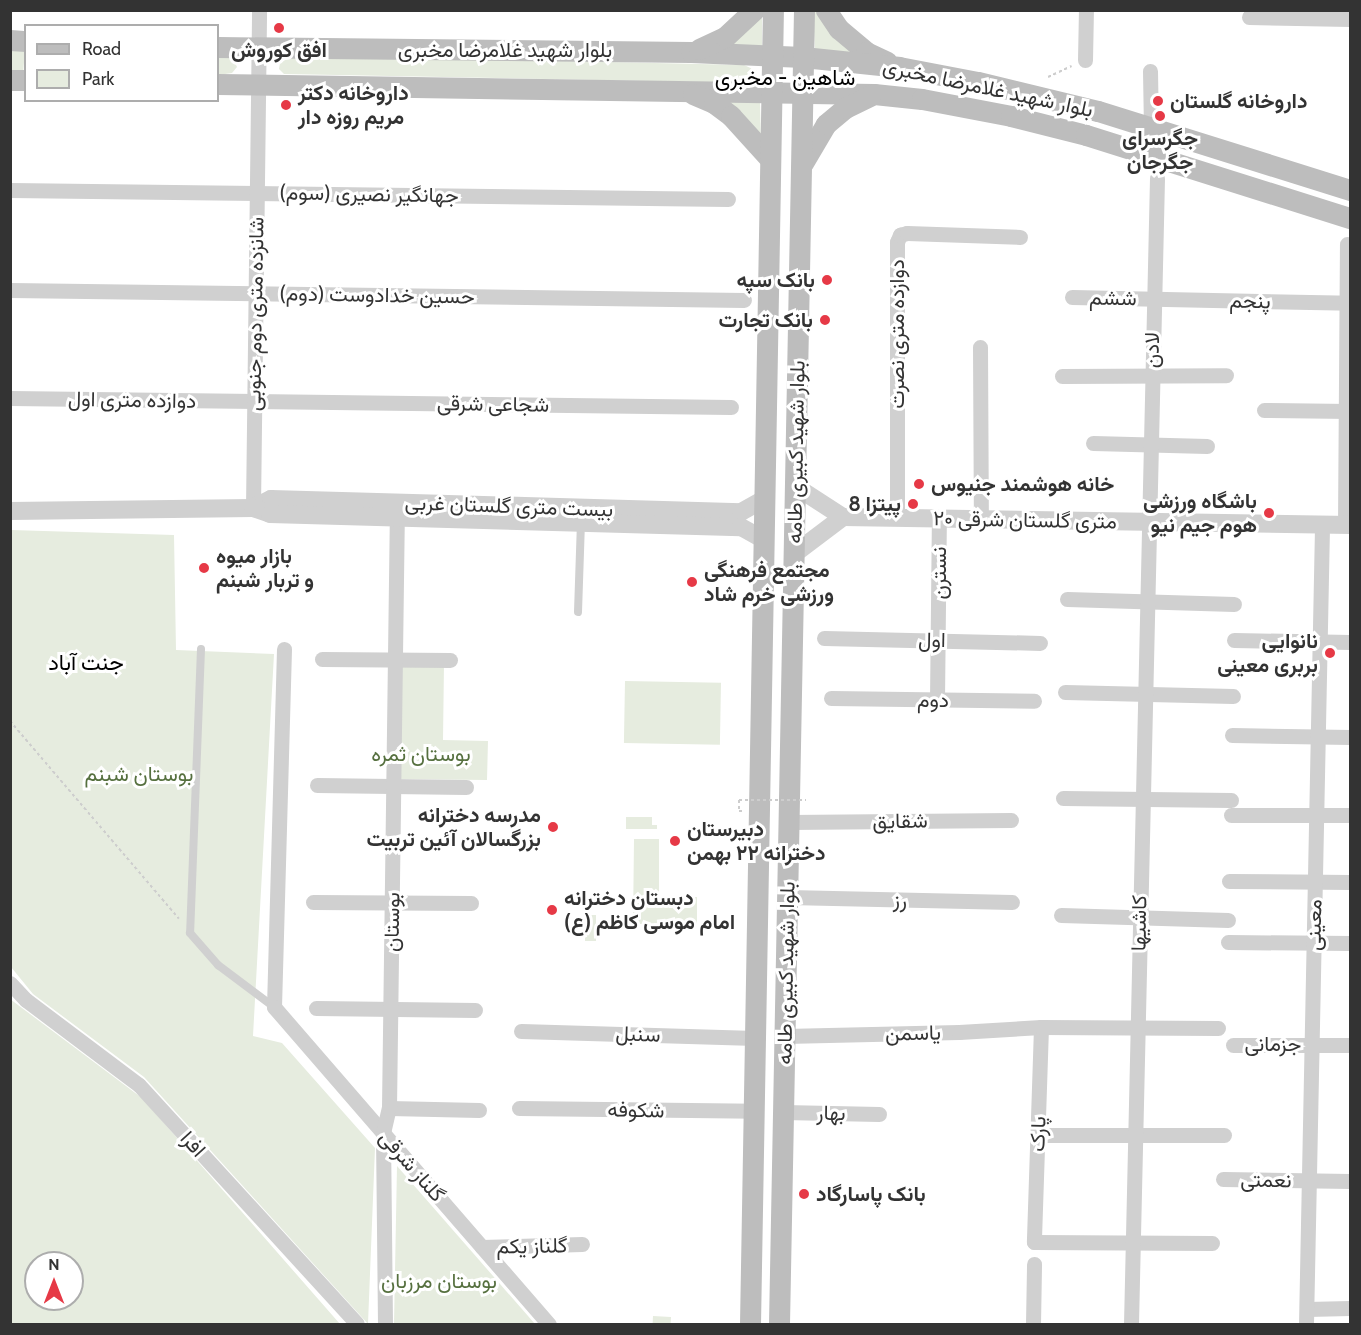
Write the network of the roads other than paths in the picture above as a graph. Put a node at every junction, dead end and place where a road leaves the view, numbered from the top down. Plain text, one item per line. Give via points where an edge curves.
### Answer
1 (259, 10) edge
2 (754, 10) edge
3 (772, 10) edge
4 (804, 10) edge
5 (826, 10) edge
6 (1086, 10) edge
7 (1249, 17) dead end
8 (1350, 19) edge
9 (219, 47) edge
10 (258, 48) junction
11 (691, 52) junction
12 (772, 56) junction
13 (803, 57) junction
14 (1085, 60) road end
15 (899, 67) junction
16 (1150, 71) dead end
17 (219, 84) edge
18 (258, 84) junction
19 (690, 92) junction
20 (771, 93) junction
21 (803, 93) junction
22 (874, 94) junction
23 (1151, 128) junction
24 (770, 159) junction
25 (801, 166) junction
26 (1156, 178) dead end
27 (10, 190) edge
28 (1350, 190) edge
29 (257, 193) junction
30 (728, 199) dead end
31 (1350, 218) edge
32 (1020, 237) dead end
33 (1347, 244) dead end
34 (10, 290) edge
35 (255, 293) junction
36 (1072, 297) dead end
37 (1153, 299) junction
38 (744, 300) dead end
39 (1349, 303) edge
40 (980, 347) dead end
41 (1226, 375) dead end
42 (1062, 376) dead end
43 (1151, 377) junction
44 (10, 399) edge
45 (254, 401) junction
46 (731, 406) dead end
47 (1264, 410) dead end
48 (1348, 411) edge
49 (1093, 443) dead end
50 (1150, 444) junction
51 (1207, 446) dead end
52 (795, 486) junction
53 (764, 500) junction
54 (253, 508) junction
55 (397, 510) junction
56 (10, 511) edge
57 (843, 517) junction
58 (897, 518) junction
59 (939, 518) junction
60 (981, 519) junction
61 (1148, 522) junction
62 (581, 524) junction
63 (1322, 525) junction
64 (1348, 525) edge
65 (764, 540) junction
66 (794, 554) junction
67 (1067, 599) dead end
68 (1146, 602) junction
69 (1234, 604) dead end
70 (578, 612) dead end
71 (824, 638) dead end
72 (938, 640) junction
73 (1234, 640) dead end
74 (1319, 642) junction
75 (1350, 642) edge
76 (1040, 643) dead end
77 (201, 649) dead end
78 (284, 649) dead end
79 (396, 658) junction
80 (322, 659) dead end
81 (450, 660) dead end
82 (1065, 692) dead end
83 (1144, 694) junction
84 (1233, 696) dead end
85 (831, 698) dead end
86 (937, 700) junction
87 (1034, 701) dead end
88 (1232, 735) dead end
89 (1317, 737) junction
90 (1350, 737) edge
91 (317, 785) dead end
92 (394, 786) junction
93 (466, 787) dead end
94 (1142, 797) junction
95 (1063, 798) dead end
96 (1316, 814) junction
97 (1350, 815) edge
98 (1011, 820) dead end
99 (789, 822) junction
100 (1229, 881) dead end
101 (1315, 882) junction
102 (1350, 882) edge
103 (788, 897) junction
104 (313, 902) dead end
105 (1012, 902) dead end
106 (392, 903) junction
107 (471, 903) dead end
108 (1061, 915) dead end
109 (1139, 917) junction
110 (1228, 920) dead end
111 (1228, 942) dead end
112 (1314, 943) junction
113 (1350, 943) edge
114 (10, 983) edge
115 (274, 1007) junction
116 (316, 1008) dead end
117 (391, 1008) junction
118 (475, 1010) dead end
119 (1041, 1027) junction
120 (1137, 1028) junction
121 (1218, 1029) dead end
122 (521, 1031) dead end
123 (785, 1036) junction
124 (755, 1038) junction
125 (1312, 1044) junction
126 (1233, 1045) dead end
127 (1350, 1045) edge
128 (389, 1108) junction
129 (519, 1108) dead end
130 (479, 1110) dead end
131 (754, 1111) junction
132 (783, 1112) junction
133 (879, 1114) dead end
134 (383, 1133) junction
135 (1135, 1134) junction
136 (1038, 1135) junction
137 (1224, 1135) dead end
138 (1223, 1179) dead end
139 (1309, 1181) junction
140 (1350, 1182) edge
141 (1132, 1242) junction
142 (1212, 1243) dead end
143 (582, 1244) dead end
144 (482, 1247) junction
145 (1034, 1264) dead end
146 (1350, 1308) edge
147 (1307, 1317) edge
148 (357, 1324) edge
149 (385, 1324) edge
150 (549, 1324) edge
151 (750, 1324) edge
152 (779, 1324) edge
153 (1033, 1324) edge
154 (1131, 1324) edge

1 - 10 street, شانزده متری دوم جنوبی
2 - 11 main road via 725,37
3 - 12 main road, بلوار شهید کبیری طامه
4 - 13 main road, بلوار شهید کبیری طامه
5 - 15 main road via 839,29 866,52
6 - 14 street
7 - 8 street
9 - 10 main road, بلوار شهید غلامرضا مخبری
10 - 11 main road, بلوار شهید غلامرضا مخبری
10 - 18 street, شانزده متری دوم جنوبی
11 - 12 main road, بلوار شهید غلامرضا مخبری
12 - 13 main road, بلوار شهید غلامرضا مخبری
12 - 20 main road, بلوار شهید کبیری طامه
13 - 15 main road, بلوار شهید غلامرضا مخبری
13 - 21 main road, بلوار شهید کبیری طامه
15 - 23 main road, بلوار شهید غلامرضا مخبری via 1043,98
16 - 23 street
17 - 18 main road, بلوار شهید غلامرضا مخبری
18 - 19 main road, بلوار شهید غلامرضا مخبری
18 - 29 street, شانزده متری دوم جنوبی
19 - 20 main road, بلوار شهید غلامرضا مخبری
19 - 24 main road via 731,116
20 - 21 main road, بلوار شهید غلامرضا مخبری
20 - 24 main road, بلوار شهید کبیری طامه
21 - 22 main road, بلوار شهید غلامرضا مخبری
21 - 25 main road, بلوار شهید کبیری طامه
22 - 25 main road via 845,108 826,124
22 - 31 main road, بلوار شهید غلامرضا مخبری via 1011,116 1086,135
23 - 28 main road, بلوار شهید غلامرضا مخبری
24 - 53 main road, بلوار شهید کبیری طامه
25 - 52 main road, بلوار شهید کبیری طامه
26 - 37 street, لادن
27 - 29 street, جهانگیر نصیری (سوم)
29 - 30 street, جهانگیر نصیری (سوم)
29 - 35 street, شانزده متری دوم جنوبی
32 - 58 street, دوازده متری نصرت via 900,235
33 - 39 street
34 - 35 street, حسین خدادوست (دوم)
35 - 38 street, حسین خدادوست (دوم)
35 - 45 street, شانزده متری دوم جنوبی
36 - 37 street, ششم
37 - 39 street, پنجم
37 - 43 street, لادن
39 - 48 street
40 - 60 street
41 - 43 street
42 - 43 street
43 - 50 street, لادن
44 - 45 street, دوازده متری اول
45 - 46 street, شجاعی شرقی
45 - 54 street, شانزده متری دوم جنوبی
47 - 48 street
48 - 64 street
49 - 50 street
50 - 51 street
50 - 61 street, لادن
52 - 57 street
52 - 66 main road, بلوار شهید کبیری طامه
53 - 55 street, بیست متری گلستان غربی via 741,512
53 - 65 main road, بلوار شهید کبیری طامه
54 - 55 street, بیست متری گلستان غربی via 270,514
54 - 56 street, بیست متری گلستان غربی
55 - 62 street, بیست متری گلستان غربی
55 - 79 street, بوستان
57 - 58 street, ۲۰ متری گلستان شرقی
57 - 66 street
58 - 59 street, ۲۰ متری گلستان شرقی
59 - 60 street, ۲۰ متری گلستان شرقی
59 - 72 street, نسترن
60 - 61 street, ۲۰ متری گلستان شرقی
61 - 63 street, ۲۰ متری گلستان شرقی
61 - 68 street, کاشیها
62 - 65 street, بیست متری گلستان غربی via 741,527
62 - 70 lane
63 - 64 street, ۲۰ متری گلستان شرقی
63 - 74 street, معینی
65 - 124 main road, بلوار شهید کبیری طامه
66 - 99 main road, بلوار شهید کبیری طامه
67 - 68 street
68 - 69 street
68 - 83 street, کاشیها
71 - 72 street, اول
72 - 76 street, اول
72 - 86 street, نسترن
73 - 74 street
74 - 75 street
74 - 89 street, معینی
77 - 115 lane via 190,933 218,965
78 - 115 street
79 - 80 street
79 - 81 street
79 - 92 street, بوستان
82 - 83 street
83 - 84 street
83 - 94 street, کاشیها
85 - 86 street, دوم
86 - 87 street, دوم
88 - 89 street
89 - 90 street
89 - 96 street, معینی
91 - 92 street
92 - 93 street
92 - 106 street, بوستان
94 - 95 street
94 - 96 street
94 - 109 street, کاشیها
96 - 97 street
96 - 101 street, معینی
98 - 99 street, شقایق
99 - 103 main road, بلوار شهید کبیری طامه
100 - 101 street
101 - 102 street
101 - 112 street, معینی
103 - 105 street, رز
103 - 123 main road, بلوار شهید کبیری طامه
104 - 106 street
106 - 107 street
106 - 117 street, بوستان
108 - 109 street
109 - 110 street
109 - 120 street, کاشیها
111 - 112 street
112 - 113 street
112 - 125 street, معینی
114 - 148 street, افرا via 26,1000 139,1085
115 - 134 street, گلناز شرقی
116 - 117 street
117 - 118 street
117 - 128 street, بوستان
119 - 120 street, یاسمن
119 - 123 street, یاسمن
119 - 136 street, پارک
120 - 121 street, یاسمن
120 - 135 street, کاشیها
122 - 124 street, سنبل
123 - 132 main road, بلوار شهید کبیری طامه
124 - 131 main road, بلوار شهید کبیری طامه
125 - 126 street, جزمانی
125 - 127 street, جزمانی
125 - 139 street, معینی
128 - 130 street
128 - 134 street, بوستان
129 - 131 street, شکوفه
131 - 151 main road, بلوار شهید کبیری طامه
132 - 133 street, بهار
132 - 152 main road, بلوار شهید کبیری طامه
134 - 144 street, گلناز شرقی
134 - 149 street, بوستان
135 - 136 street
135 - 137 street
135 - 141 street, کاشیها
136 - 141 street, پارک via 1034,1242
138 - 139 street, نعمتی
139 - 140 street, نعمتی
139 - 147 street, معینی
141 - 142 street
141 - 154 street, کاشیها
143 - 144 street, گلناز یکم
144 - 150 street, گلناز شرقی
145 - 153 street
146 - 147 street

